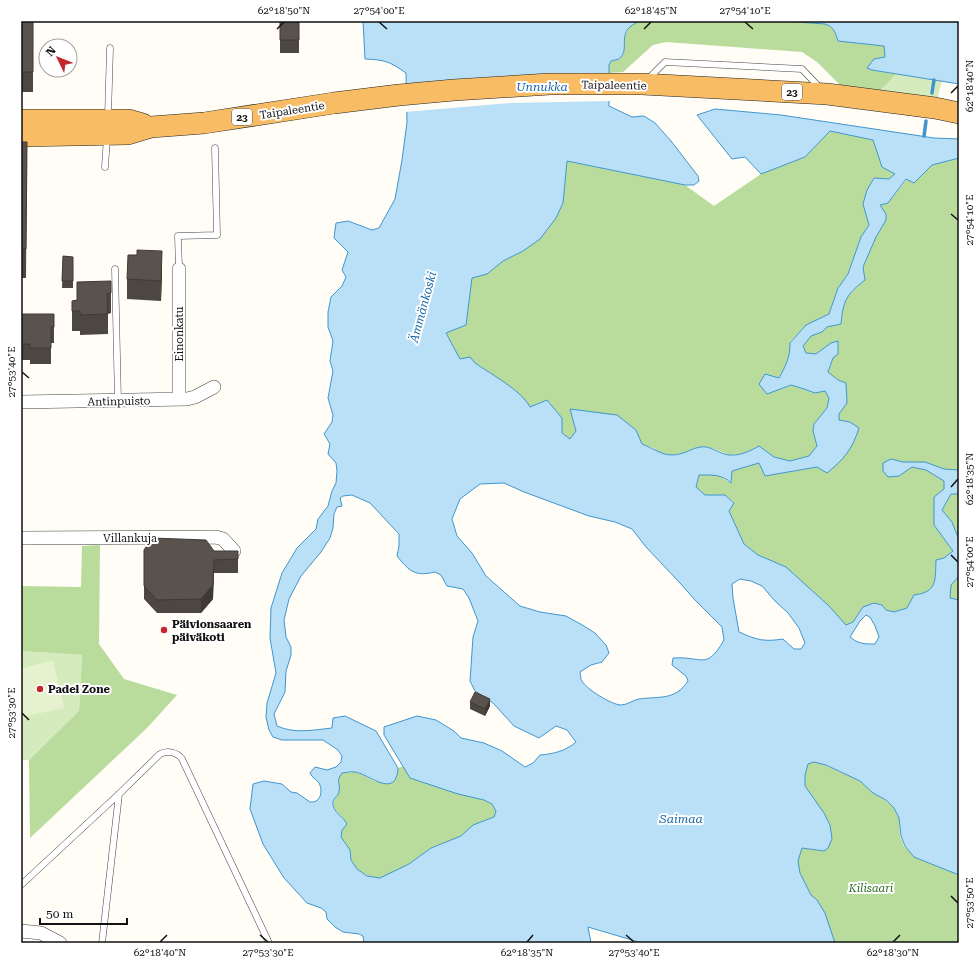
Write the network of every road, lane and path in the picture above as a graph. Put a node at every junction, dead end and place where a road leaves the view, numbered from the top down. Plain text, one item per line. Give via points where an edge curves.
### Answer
1 (110, 48) dead end
2 (959, 113) edge
3 (21, 120) edge
4 (107, 127) junction
5 (21, 136) edge
6 (215, 148) dead end
7 (105, 167) dead end
8 (115, 269) dead end
9 (179, 269) joint
10 (214, 387) dead end
11 (178, 400) junction
12 (118, 401) junction
13 (21, 402) edge
14 (21, 538) edge
15 (234, 551) edge
16 (119, 794) junction
17 (21, 884) edge
18 (21, 931) edge
19 (53, 941) edge
20 (102, 943) edge
21 (269, 943) edge

1 - 4 lane
2 - 4 highway, Taipaleentie / 23 via 827,94 633,84 550,84 399,95 204,123 151,127 128,134
3 - 4 highway, Taipaleentie / 23
4 - 5 highway, Taipaleentie / 23
4 - 7 lane
6 - 9 lane via 217,235 178,236
8 - 12 lane
9 - 11 street, Einonkatu
10 - 11 street, Antinpuisto via 195,397
11 - 12 street, Antinpuisto
12 - 13 street, Antinpuisto
14 - 15 street, Villankuja via 216,537 223,539
16 - 17 lane
16 - 20 lane
16 - 21 lane via 162,752 179,756
18 - 19 street via 41,933

